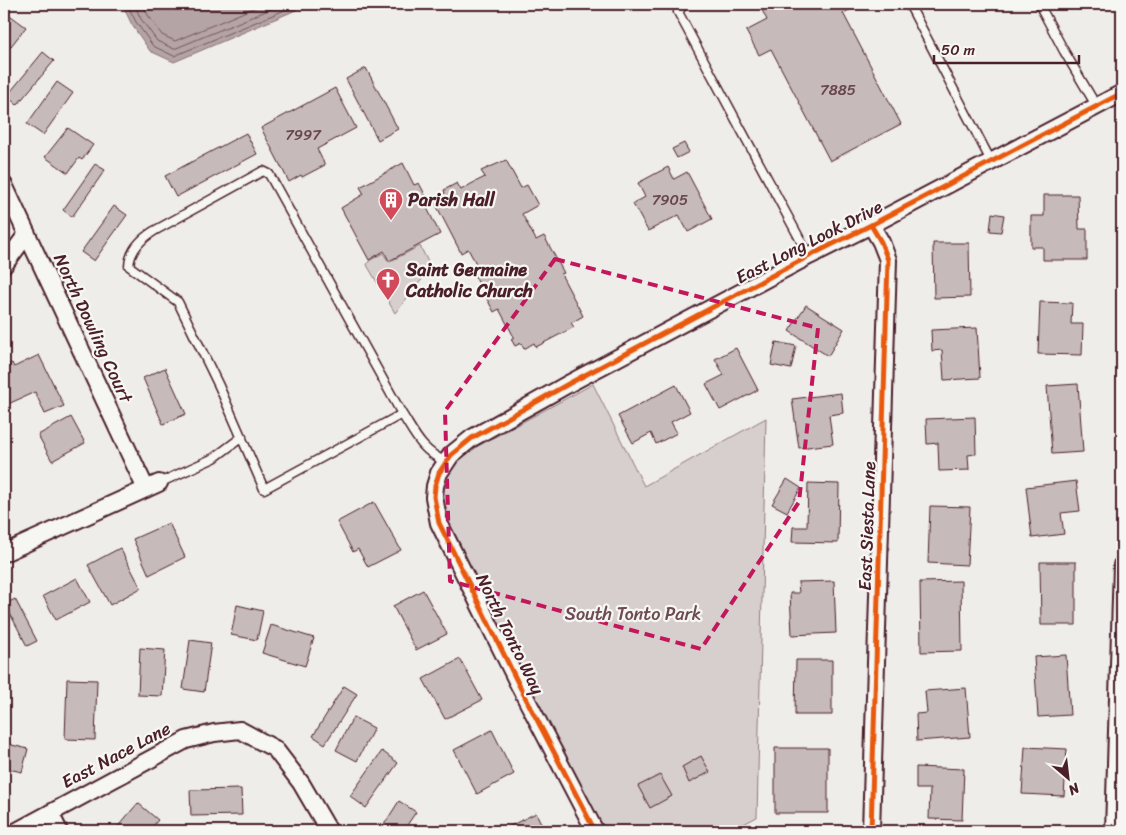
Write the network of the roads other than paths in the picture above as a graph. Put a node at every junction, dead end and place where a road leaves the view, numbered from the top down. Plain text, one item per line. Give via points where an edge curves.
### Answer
1 (684, 4) edge
2 (909, 4) edge
3 (1039, 4) edge
4 (1121, 98) edge
5 (1097, 107) junction
6 (991, 161) junction
7 (4, 185) edge
8 (871, 226) junction
9 (27, 234) junction
10 (809, 256) junction
11 (4, 265) edge
12 (402, 414) junction
13 (242, 437) junction
14 (459, 448) joint
15 (446, 462) junction
16 (152, 486) junction
17 (4, 552) edge
18 (1122, 565) edge
19 (50, 813) junction
20 (17, 831) edge
21 (59, 831) edge
22 (330, 831) edge
23 (595, 831) edge
24 (872, 831) edge
25 (1114, 831) edge

1 - 10 lane via 678,12
2 - 6 lane
3 - 5 lane
4 - 5 street, East Long Look Drive
5 - 6 street, East Long Look Drive
6 - 8 street, East Long Look Drive
7 - 9 street, North Dowling Court
8 - 10 street, East Long Look Drive
8 - 24 street, East Siesta Lane via 888,260
9 - 11 street
9 - 16 street, North Dowling Court
10 - 14 street, East Long Look Drive via 561,388
12 - 13 lane via 264,489
12 - 13 lane via 269,174 263,172 143,238 130,256 129,266 178,302
12 - 15 lane via 424,448
13 - 16 lane via 214,458
14 - 15 street, North Tonto Way
15 - 23 street, North Tonto Way via 437,479 434,497 440,523
16 - 17 street
18 - 25 street
19 - 20 street, East Nace Lane
19 - 21 street
19 - 22 street, East Nace Lane via 186,740 240,730 275,749 301,783

